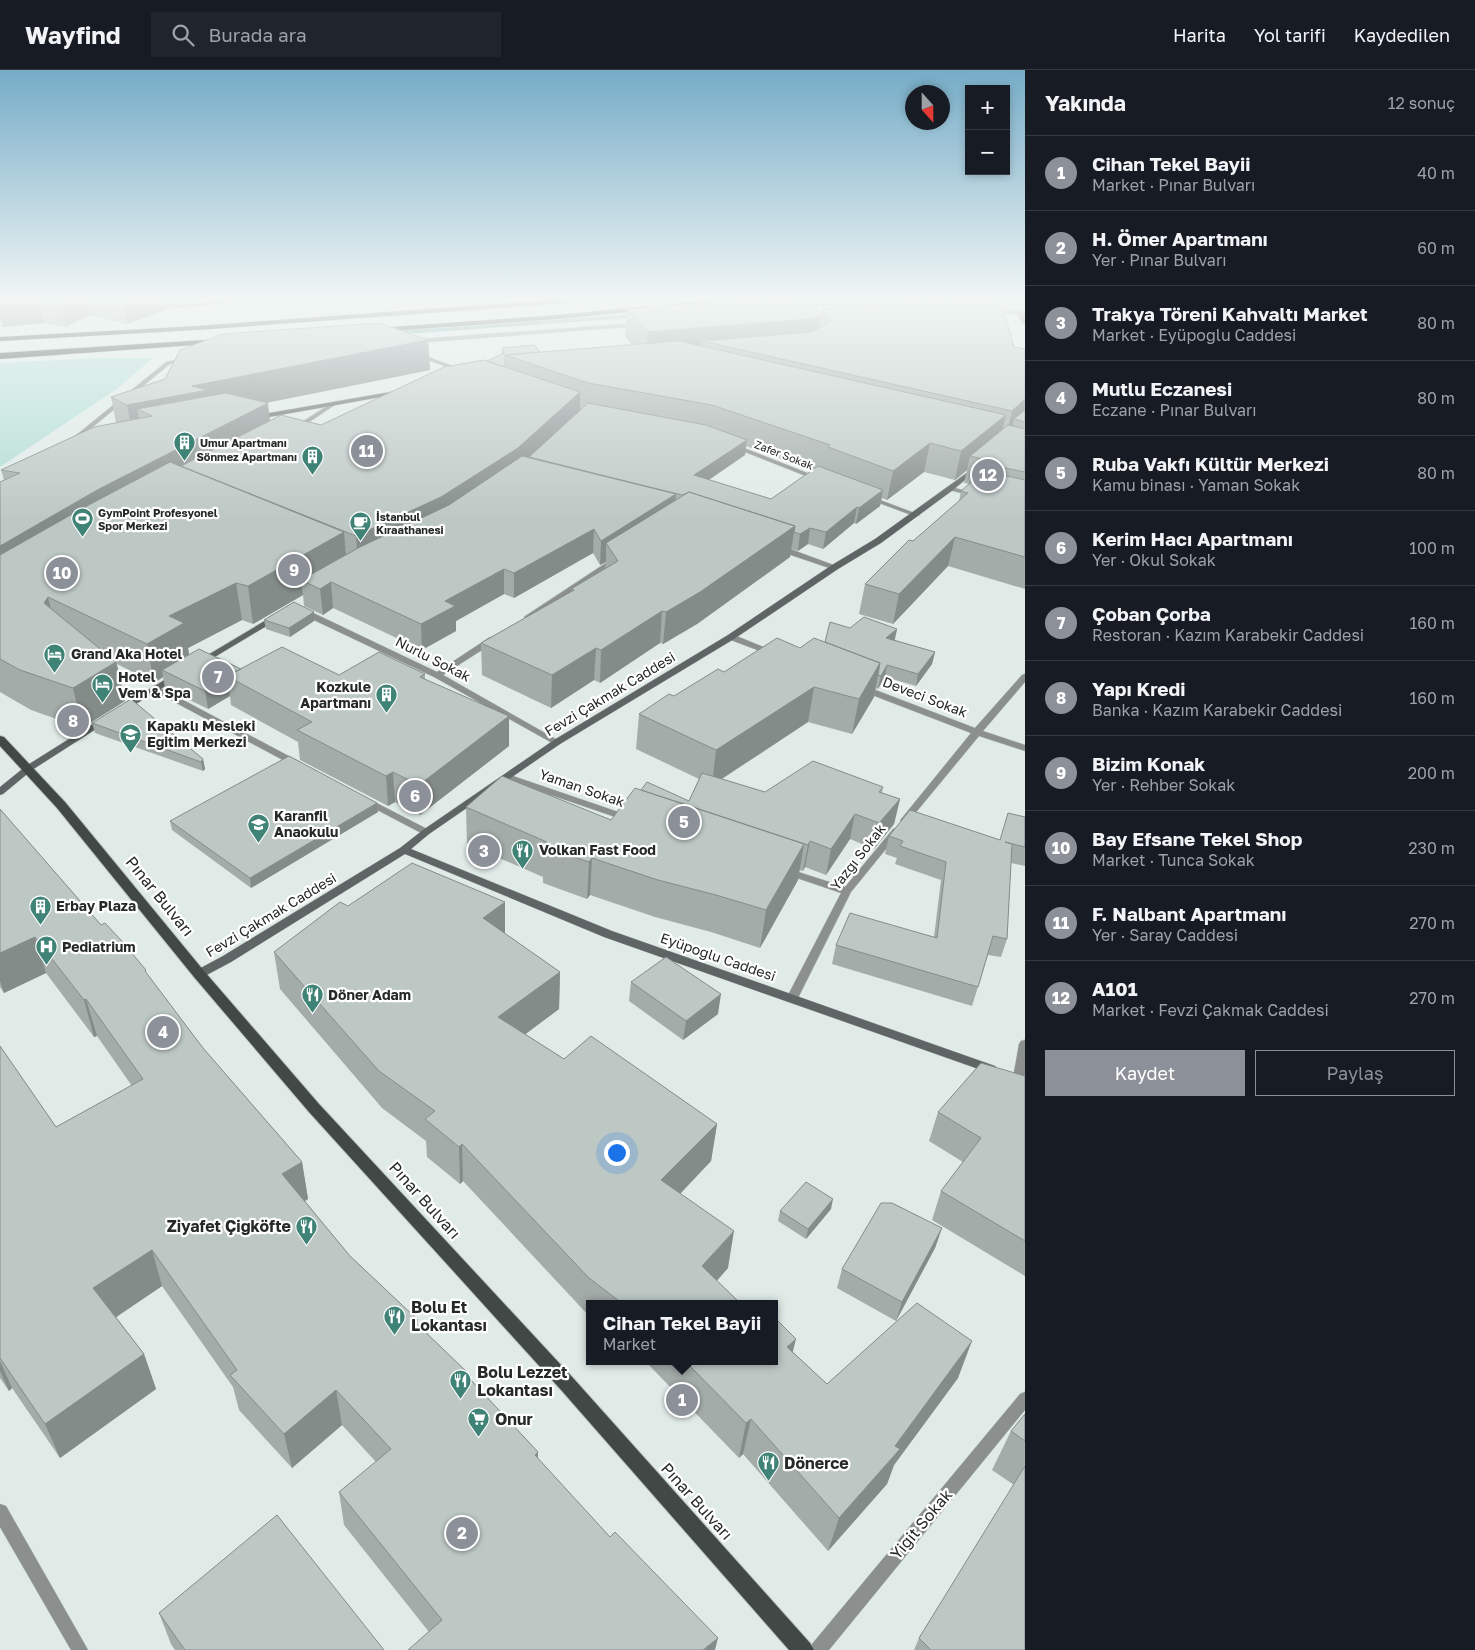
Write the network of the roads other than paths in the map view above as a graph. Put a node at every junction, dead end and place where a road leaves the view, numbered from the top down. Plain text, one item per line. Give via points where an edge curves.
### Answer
1 (156, 373) edge
2 (404, 392) edge
3 (332, 405) junction
4 (255, 418) edge
5 (290, 432) edge
6 (724, 442) edge
7 (67, 446) edge
8 (986, 460) edge
9 (823, 481) edge
10 (951, 489) junction
11 (860, 494) edge
12 (979, 495) edge
13 (916, 515) junction
14 (770, 545) edge
15 (619, 559) edge
16 (835, 567) junction
17 (299, 604) edge
18 (286, 612) edge
19 (520, 622) edge
20 (503, 633) edge
21 (732, 637) junction
22 (786, 658) edge
23 (196, 664) edge
24 (179, 674) edge
25 (437, 675) junction
26 (1025, 677) edge
27 (850, 683) edge
28 (155, 688) junction
29 (977, 732) junction
30 (0, 739) edge
31 (557, 742) junction
32 (0, 745) edge
33 (1025, 748) edge
34 (304, 767) edge
35 (29, 768) junction
36 (507, 777) junction
37 (0, 792) edge
38 (356, 795) edge
39 (637, 821) edge
40 (426, 832) junction
41 (404, 850) junction
42 (774, 867) edge
43 (847, 891) junction
44 (199, 974) junction
45 (792, 999) junction
46 (1025, 1044) edge
47 (1014, 1077) edge
48 (1025, 1399) edge
49 (0, 1512) edge
50 (80, 1650) edge
51 (803, 1650) edge
52 (818, 1650) edge

1 - 7 street
2 - 3 street
3 - 4 street
3 - 5 street
6 - 9 street, Zafer Sokak
8 - 10 street, Fevzi Çakmak Caddesi
10 - 12 street
10 - 13 street, Fevzi Çakmak Caddesi
11 - 13 street
13 - 16 street, Fevzi Çakmak Caddesi
14 - 16 street
15 - 19 street
16 - 21 street, Fevzi Çakmak Caddesi
17 - 25 street, Nurlu Sokak
18 - 23 street
20 - 25 street
21 - 22 street
21 - 31 street, Fevzi Çakmak Caddesi
24 - 28 street
25 - 31 street, Nurlu Sokak
26 - 29 street, Yazgı Sokak
27 - 29 street, Deveci Sokak
28 - 34 street
28 - 35 street
29 - 33 street, Deveci Sokak
29 - 43 street, Yazgı Sokak
30 - 35 main road
31 - 36 street, Fevzi Çakmak Caddesi
32 - 35 main road
35 - 37 street
35 - 44 main road, Pınar Bulvarı
36 - 39 street, Yaman Sokak
36 - 40 street, Fevzi Çakmak Caddesi
38 - 40 street
40 - 41 street, Fevzi Çakmak Caddesi
41 - 44 street, Fevzi Çakmak Caddesi via 227,960
41 - 45 street, Eyüpoğlu Caddesi via 608,934
42 - 43 street
43 - 45 street, Yazgı Sokak
44 - 51 main road, Pınar Bulvarı via 314,1108 568,1385
45 - 47 street, Eyüpoğlu Caddesi
46 - 47 street
48 - 52 street, Yiğit Sokak
49 - 50 street

